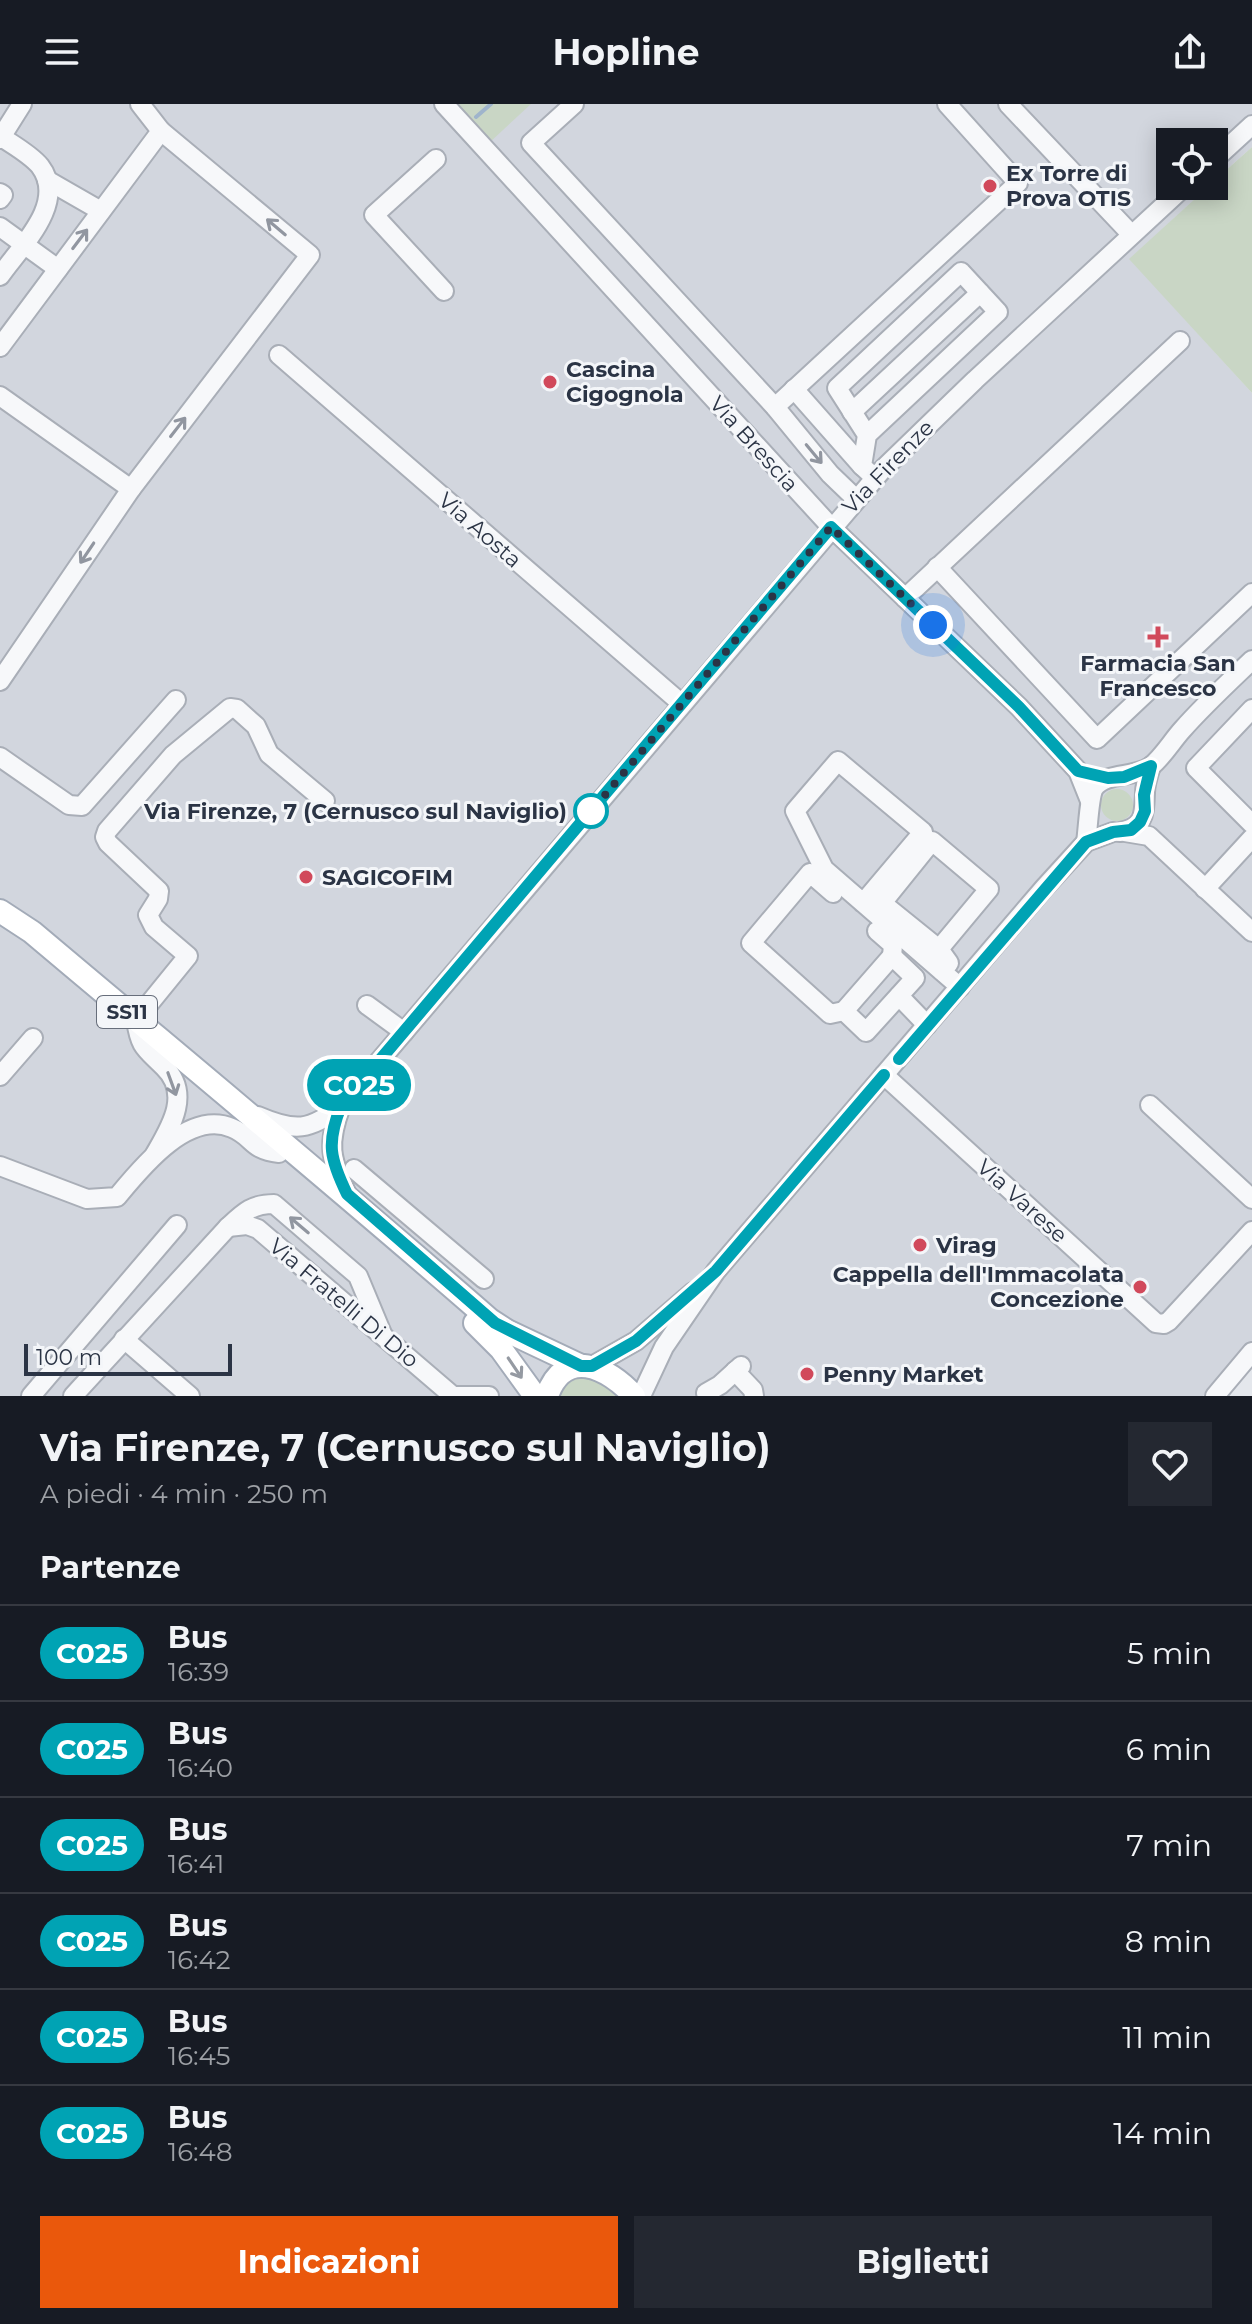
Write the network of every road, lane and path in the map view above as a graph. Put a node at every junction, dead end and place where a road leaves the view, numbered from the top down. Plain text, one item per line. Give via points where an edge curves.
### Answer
1 (22, 104) edge
2 (140, 104) edge
3 (444, 104) edge
4 (574, 104) edge
5 (947, 104) edge
6 (1008, 104) edge
7 (1252, 125) edge
8 (161, 131) junction
9 (1, 137) edge
10 (1228, 147) edge
11 (436, 159) dead end
12 (47, 180) junction
13 (1169, 200) edge
14 (101, 211) junction
15 (0, 227) edge
16 (1131, 234) junction
17 (23, 244) junction
18 (58, 269) junction
19 (0, 276) edge
20 (444, 291) dead end
21 (980, 293) junction
22 (1180, 341) dead end
23 (0, 347) edge
24 (279, 355) dead end
25 (794, 389) junction
26 (0, 396) edge
27 (775, 407) junction
28 (852, 412) junction
29 (867, 435) junction
30 (868, 472) junction
31 (131, 489) junction
32 (856, 499) junction
33 (831, 527) junction
34 (937, 567) junction
35 (1252, 593) edge
36 (905, 598) junction
37 (1252, 660) edge
38 (0, 681) edge
39 (176, 700) dead end
40 (682, 704) junction
41 (1252, 709) edge
42 (1086, 727) junction
43 (1061, 752) junction
44 (0, 757) edge
45 (1151, 766) junction
46 (1078, 771) junction
47 (1116, 778) junction
48 (325, 801) dead end
49 (1145, 803) junction
50 (1090, 807) junction
51 (1252, 824) edge
52 (1119, 832) junction
53 (1149, 836) junction
54 (1252, 838) edge
55 (1086, 842) junction
56 (1205, 889) junction
57 (0, 897) edge
58 (863, 903) junction
59 (0, 911) edge
60 (32, 932) junction
61 (1252, 932) edge
62 (939, 949) junction
63 (892, 956) junction
64 (942, 971) junction
65 (960, 987) junction
66 (899, 996) junction
67 (367, 1005) dead end
68 (844, 1011) junction
69 (136, 1020) junction
70 (927, 1025) junction
71 (404, 1032) junction
72 (33, 1038) dead end
73 (884, 1075) junction
74 (0, 1076) edge
75 (221, 1093) junction
76 (1150, 1105) dead end
77 (341, 1106) junction
78 (248, 1112) junction
79 (279, 1153) junction
80 (155, 1154) junction
81 (0, 1166) edge
82 (354, 1169) dead end
83 (347, 1194) junction
84 (1252, 1199) edge
85 (404, 1211) junction
86 (177, 1225) dead end
87 (228, 1227) junction
88 (388, 1230) junction
89 (1252, 1231) edge
90 (716, 1271) junction
91 (358, 1276) junction
92 (484, 1279) dead end
93 (336, 1296) junction
94 (383, 1336) junction
95 (124, 1339) junction
96 (1252, 1352) edge
97 (586, 1366) junction
98 (706, 1393) dead end
99 (31, 1396) edge
100 (73, 1396) edge
101 (190, 1396) edge
102 (453, 1396) edge
103 (489, 1396) edge
104 (535, 1396) edge
105 (547, 1396) edge
106 (634, 1396) edge
107 (641, 1396) edge
108 (754, 1396) edge
109 (1215, 1396) edge

1 - 9 street
2 - 8 street
3 - 33 street, Via Brescia
4 - 27 street via 531,143
5 - 25 street via 1018,183
6 - 16 street
7 - 10 street
8 - 14 street
31 -> 8 street via 310,255
9 - 12 street via 35,161
11 - 20 street via 374,215
12 - 14 street
12 - 17 street via 46,209
13 - 16 street, Via Firenze
18 -> 14 street
15 - 17 street
16 - 30 street, Via Firenze
17 - 18 street
17 - 19 street
18 - 23 street
21 - 28 street
21 - 28 street via 961,272 837,388
21 - 29 street via 998,312
22 - 34 street
24 - 40 street, Via Aosta
25 - 27 street
25 - 30 street
26 - 31 street
27 -> 32 street
28 - 29 street
29 - 30 street
30 - 32 street, Via Firenze
31 -> 38 street
32 - 33 street, Via Firenze
33 - 36 street, Via Brescia
33 - 40 street, Via Firenze
34 - 36 street
34 - 42 street
35 - 42 street via 1097,739
36 - 43 street, Via Brescia
37 - 45 street
39 - 44 street via 82,806 69,805
40 - 71 street, Via Firenze
41 - 51 street via 1196,768
42 - 43 street
43 - 46 street, Via Brescia
45 - 47 street
45 - 49 street
46 - 47 street
46 - 50 street, Via Brescia
47 - 49 street via 1137,784
47 - 50 street via 1094,789
48 - 69 street via 272,757 256,726 230,708 173,755 109,828 108,843 159,891 149,921 188,956
49 - 52 street via 1136,826
49 - 53 street
50 - 52 street via 1097,824
50 - 55 street
52 - 53 street
52 - 55 street
53 - 56 street
54 - 56 street
55 - 65 street
56 - 61 street
57 - 60 main road, SS11
58 - 58 street via 824,869 795,811 838,761 923,832
58 - 64 street
59 - 60 main road, SS11
60 - 69 main road, SS11
62 - 62 street via 882,903 932,841 989,889
62 - 64 street via 949,963
63 - 66 street via 915,978
63 - 68 street
63 - 68 street via 893,945 810,873 751,943 830,1014
64 - 65 street
65 - 70 street
66 - 68 street via 866,1032
66 - 70 street
67 - 71 street
69 - 75 main road, SS11
69 -> 80 street via 141,1045 176,1087 176,1113
70 - 73 street
71 - 77 street, Via Firenze
72 - 74 street
73 - 89 street, Via Varese via 1154,1322 1169,1321
73 - 90 street
75 - 78 main road, SS11
75 - 79 main road, SS11
76 - 84 street
77 - 78 street, Via Firenze via 324,1120 300,1127 282,1126
77 - 83 street, Via Firenze via 331,1144
78 - 83 main road, SS11
79 - 80 street via 262,1151 235,1129 213,1125 185,1133
79 -> 104 main road, SS11 via 487,1333
80 - 81 street via 117,1197 87,1199
82 - 85 street
83 - 88 main road, SS11
85 - 88 street
85 - 92 street
86 - 99 street
91 -> 87 street, Via Fratelli Di Dio via 274,1204 251,1207
87 - 93 street, Via Fratelli Di Dio via 258,1229
87 - 95 street, Via Fratelli Di Dio
88 - 97 main road, SS11 via 495,1323
90 - 97 street via 636,1341
90 - 107 street via 664,1347
91 - 93 street, Via Fratelli Di Dio via 355,1289
91 - 94 street, Via Fratelli Di Dio
93 - 94 street, Via Fratelli Di Dio
94 - 102 street, Via Fratelli Di Dio
95 - 100 street, Via Fratelli Di Dio
95 - 101 street
96 - 109 street
97 - 105 main road via 561,1374
97 - 106 main road, SS11 via 610,1373
98 - 108 street via 738,1368
102 - 103 street, Via Fratelli Di Dio

